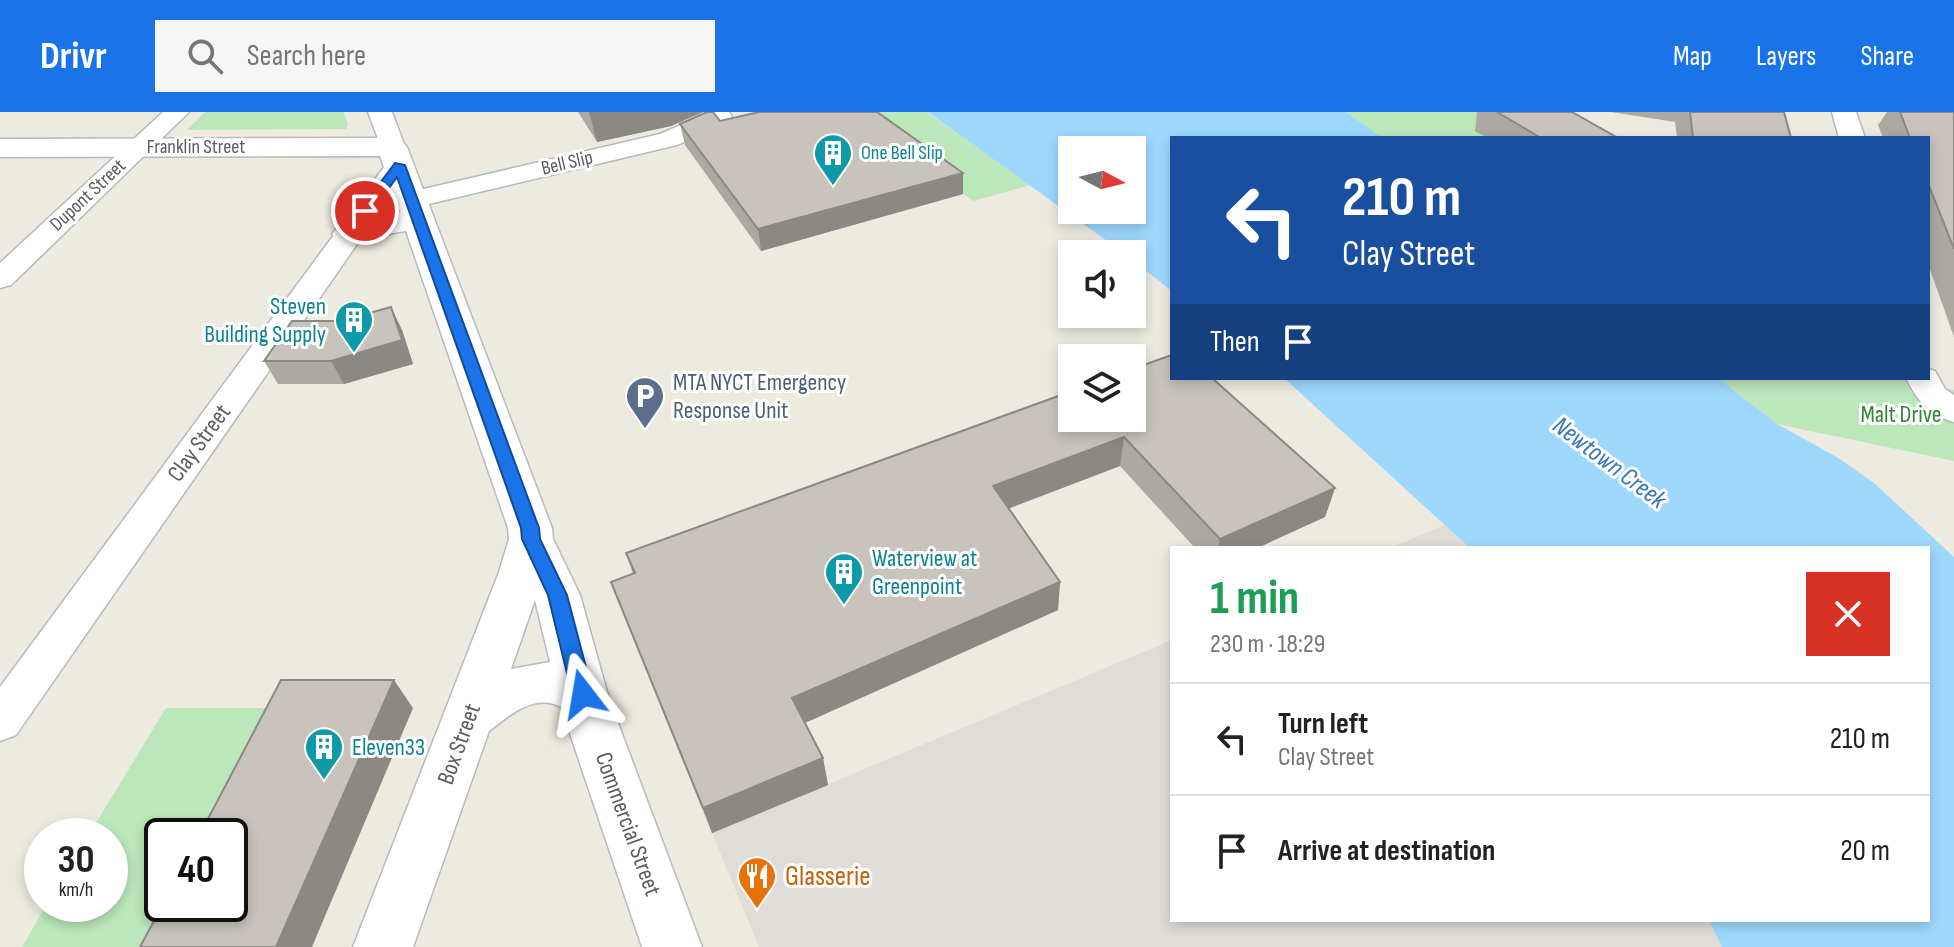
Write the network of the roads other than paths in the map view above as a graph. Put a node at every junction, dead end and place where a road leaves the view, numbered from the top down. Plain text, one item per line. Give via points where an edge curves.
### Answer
1 (177, 112) edge
2 (380, 112) edge
3 (1844, 112) edge
4 (720, 117) edge
5 (1851, 136) edge
6 (0, 148) edge
7 (139, 148) junction
8 (396, 156) junction
9 (415, 210) junction
10 (348, 234) junction
11 (0, 279) edge
12 (1924, 380) edge
13 (1954, 411) edge
14 (531, 539) junction
15 (583, 694) junction
16 (470, 716) junction
17 (0, 722) edge
18 (383, 947) edge
19 (672, 947) edge

1 - 7 street, Dupont Street
2 - 8 street, Commercial Street
3 - 5 street
4 - 9 street, Bell Slip via 668,140
6 - 7 street, Franklin Street
7 - 8 street, Franklin Street
7 - 11 street, Dupont Street
8 - 9 street, Commercial Street
8 - 10 street, Clay Street
9 - 10 street
9 - 14 street, Commercial Street
10 - 17 street, Clay Street
12 - 13 street via 1932,396
14 - 15 street, Commercial Street via 557,595
14 - 16 street, Box Street
15 - 16 street via 567,684 534,682 496,697
15 - 19 street, Commercial Street
16 - 18 street, Box Street

